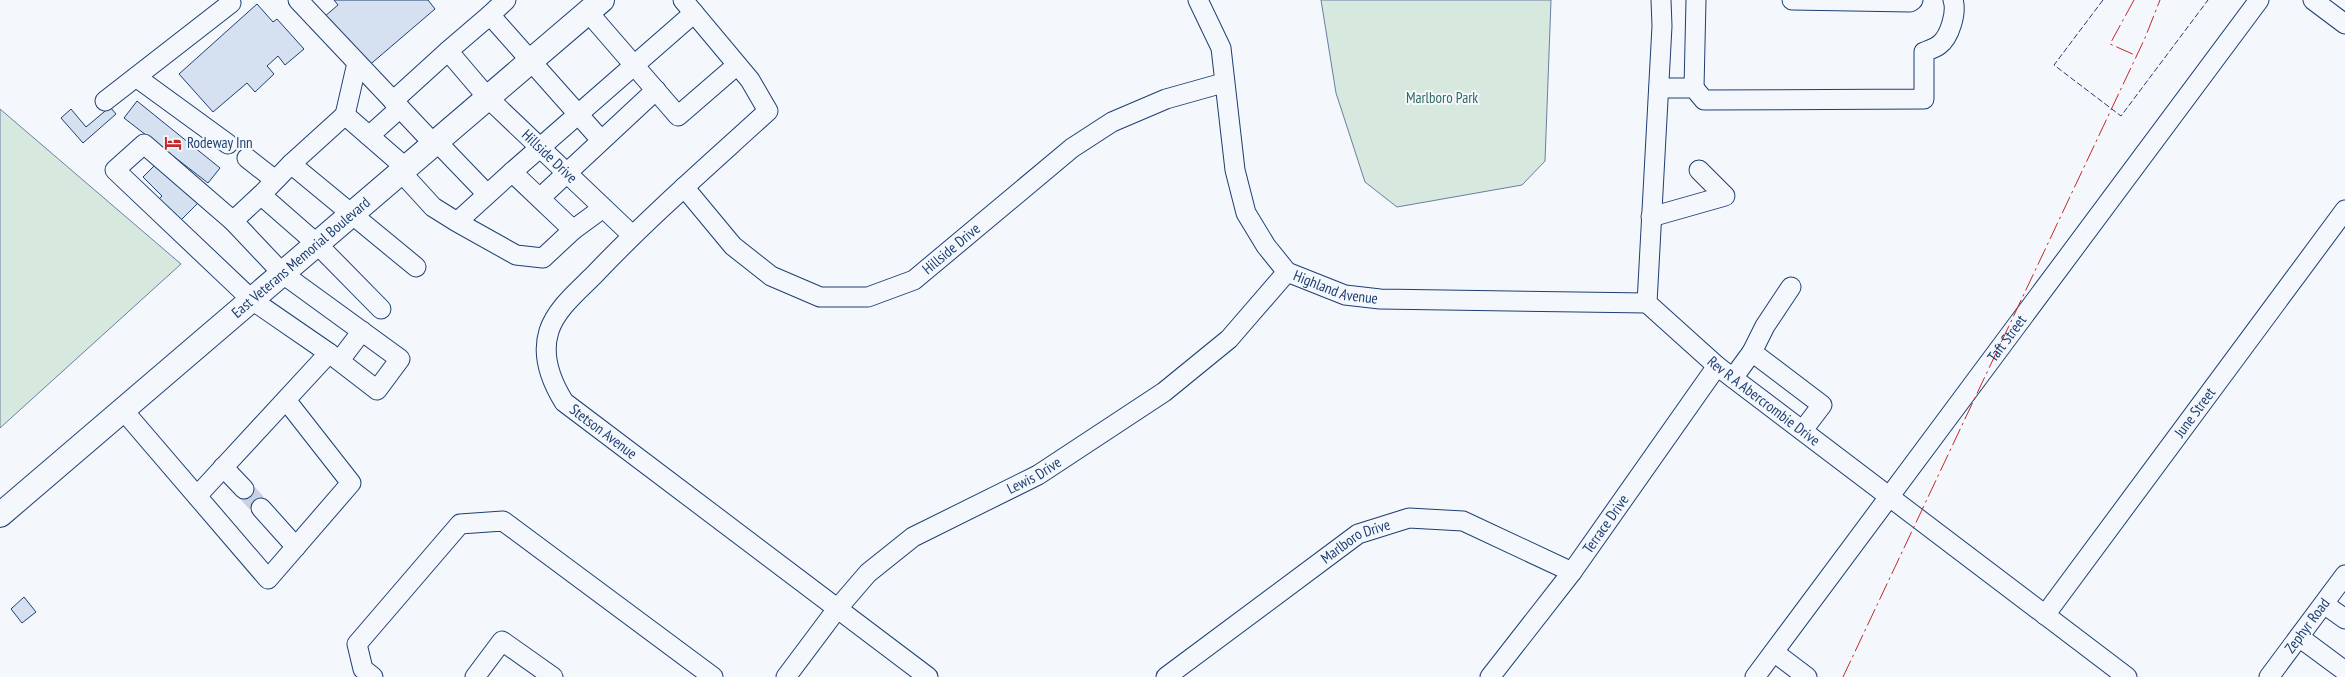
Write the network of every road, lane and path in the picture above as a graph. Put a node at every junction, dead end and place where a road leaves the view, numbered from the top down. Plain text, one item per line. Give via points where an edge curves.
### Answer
1 (298, 0) edge
2 (506, 0) edge
3 (1198, 0) edge
4 (1661, 0) edge
5 (1696, 0) edge
6 (1792, 0) edge
7 (1913, 0) edge
8 (1952, 0) edge
9 (2260, 0) edge
10 (2313, 0) edge
11 (231, 3) dead end
12 (595, 6) edge
13 (689, 7) edge
14 (490, 15) junction
15 (2345, 24) edge
16 (448, 51) junction
17 (531, 61) junction
18 (357, 62) junction
19 (737, 65) junction
20 (634, 66) junction
21 (136, 77) junction
22 (1223, 83) junction
23 (1659, 88) junction
24 (1694, 88) junction
25 (656, 90) junction
26 (488, 98) junction
27 (104, 101) dead end
28 (396, 104) junction
29 (345, 114) junction
30 (578, 114) junction
31 (369, 136) junction
32 (601, 140) junction
33 (435, 143) junction
34 (228, 144) dead end
35 (540, 147) junction
36 (247, 158) dead end
37 (290, 164) junction
38 (404, 170) junction
39 (1700, 170) dead end
40 (512, 172) junction
41 (566, 172) junction
42 (275, 180) junction
43 (684, 187) junction
44 (488, 194) junction
45 (261, 195) junction
46 (540, 198) junction
47 (603, 208) junction
48 (2345, 210) edge
49 (351, 215) junction
50 (1651, 217) junction
51 (233, 221) junction
52 (457, 222) junction
53 (573, 230) junction
54 (632, 235) junction
55 (317, 244) junction
56 (416, 268) dead end
57 (1287, 272) junction
58 (283, 274) junction
59 (1791, 287) dead end
60 (252, 300) junction
61 (1646, 303) junction
62 (381, 309) dead end
63 (362, 331) junction
64 (1752, 352) junction
65 (335, 356) junction
66 (1717, 366) junction
67 (1733, 378) junction
68 (286, 400) junction
69 (123, 410) junction
70 (1803, 430) junction
71 (223, 467) junction
72 (244, 489) tunnel mouth
73 (1889, 495) junction
74 (197, 496) junction
75 (261, 508) tunnel mouth
76 (0, 515) edge
77 (296, 547) junction
78 (1572, 572) junction
79 (2345, 575) edge
80 (2324, 604) junction
81 (837, 609) junction
82 (2045, 615) junction
83 (2345, 619) edge
84 (2299, 637) junction
85 (1774, 652) junction
86 (2345, 671) edge
87 (374, 677) edge
88 (475, 677) edge
89 (553, 677) edge
90 (713, 677) edge
91 (786, 677) edge
92 (928, 677) edge
93 (1166, 677) edge
94 (1490, 677) edge
95 (1755, 677) edge
96 (1807, 677) edge
97 (2127, 677) edge
98 (2269, 677) edge

1 - 18 street
2 - 14 street
3 - 22 street, Highland Avenue via 1221,48
4 - 23 street
5 - 24 street
6 - 7 street
8 - 24 street via 1956,9 1954,19 1941,44 1924,52 1924,99 1704,100
9 - 73 street, Taft Street
10 - 15 street
11 - 21 street
12 - 17 main road, East Veterans Memorial Boulevard
12 - 20 street
13 - 19 street
13 - 20 street
14 - 16 street
14 - 17 street
16 - 26 street, Hillside Drive
16 - 28 street
17 - 26 main road, East Veterans Memorial Boulevard
17 - 30 street
18 - 28 street
18 - 29 street
19 - 25 street via 678,116
19 - 43 street, Stetson Avenue via 768,111
20 - 25 street
20 - 30 street
21 - 27 street
21 - 34 street
22 - 43 street, Hillside Drive via 1166,100 1112,122 1072,148 914,280 868,297 820,297 771,276 733,246
22 - 57 street, Highland Avenue via 1235,170 1246,213
23 - 24 street
23 - 50 street
25 - 32 street
26 - 33 main road, East Veterans Memorial Boulevard
26 - 35 street, Hillside Drive
28 - 31 street
28 - 33 street
29 - 31 street
29 - 37 street
30 - 32 street
30 - 35 street
31 - 38 street
32 - 41 street
33 - 38 main road, East Veterans Memorial Boulevard
33 - 44 street
35 - 40 street
35 - 41 street, Hillside Drive
36 - 42 street
37 - 42 street
37 - 49 street
38 - 49 main road, East Veterans Memorial Boulevard
38 - 52 street via 433,207
39 - 50 street via 1725,196
40 - 44 street
40 - 46 street
41 - 46 street
41 - 47 street, Hillside Drive
42 - 45 street
43 - 54 street, Stetson Avenue
44 - 52 street
45 - 51 street
45 - 55 street
46 - 53 street
47 - 53 street
47 - 54 street, Hillside Drive
48 - 82 street, June Street
49 - 55 main road, East Veterans Memorial Boulevard
49 - 56 street
50 - 61 street
51 - 58 street
51 - 60 street via 144,144 115,170
52 - 53 street via 516,255 542,258
54 - 81 street, Stetson Avenue via 561,310 549,331 546,355 551,381 564,402
55 - 58 main road, East Veterans Memorial Boulevard
55 - 62 street
57 - 61 street, Highland Avenue via 1345,295 1380,299
57 - 81 street, Lewis Drive via 1229,339 1164,392 1038,475 913,536 868,573
58 - 60 main road, East Veterans Memorial Boulevard
58 - 63 street
59 - 64 street
60 - 65 street
60 - 69 main road, East Veterans Memorial Boulevard
61 - 66 street, Rev R A Abercrombie Drive
63 - 65 street
63 - 65 street via 400,359 377,390
64 - 67 street
64 - 70 street via 1822,405
65 - 68 street
66 - 67 street, Rev R A Abercrombie Drive
66 - 78 street, Terrace Drive
67 - 70 street, Rev R A Abercrombie Drive
68 - 71 street
68 - 77 street via 352,483
69 - 74 street
69 - 76 main road, East Veterans Memorial Boulevard
70 - 73 street, Rev R A Abercrombie Drive
71 - 72 street
71 - 74 street
73 - 82 street, Rev R A Abercrombie Drive
73 - 85 street, Taft Street
74 - 77 street via 268,579
75 - 77 street
78 - 93 street, Marlboro Drive via 1463,522 1408,518 1358,534
78 - 94 street, Terrace Drive
79 - 80 street, Zephyr Road
80 - 83 street
80 - 84 street, Zephyr Road
81 - 91 street, Lewis Drive
81 - 92 street, Stetson Avenue
82 - 97 street, Rev R A Abercrombie Drive
84 - 86 street
84 - 98 street, Zephyr Road
85 - 95 street, Taft Street
85 - 96 street
87 - 90 street via 362,668 357,644 460,524 503,521
88 - 89 street via 502,641

